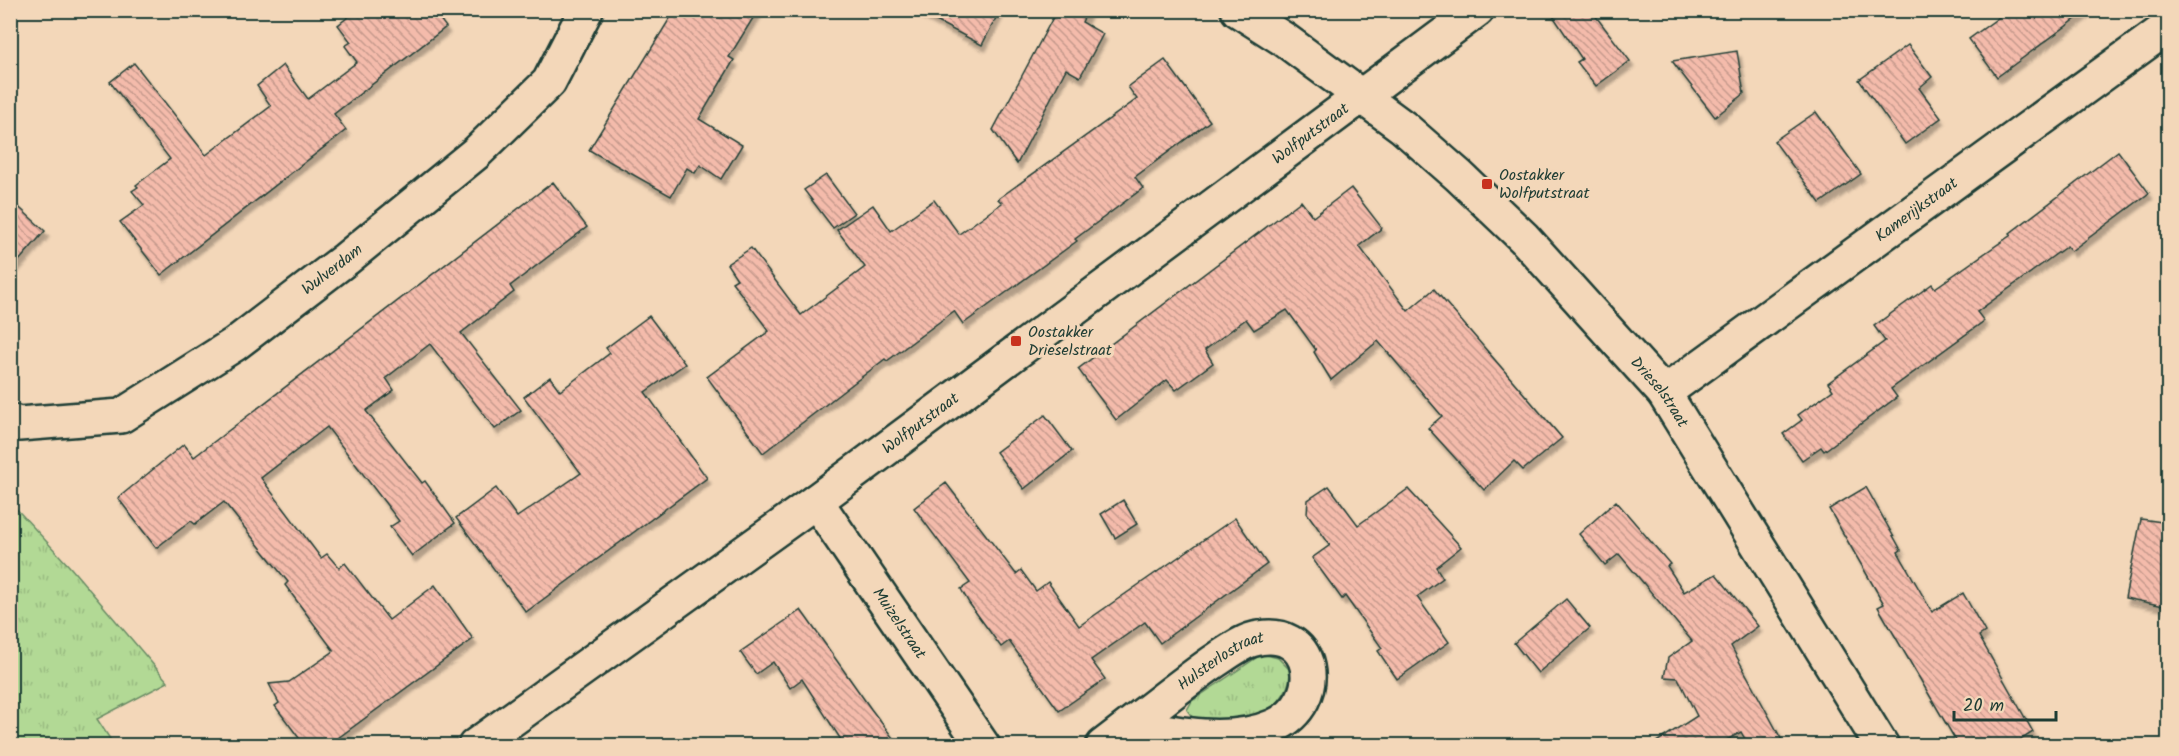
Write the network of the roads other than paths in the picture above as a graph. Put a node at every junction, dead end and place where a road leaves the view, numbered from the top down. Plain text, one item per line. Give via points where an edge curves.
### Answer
1 (586, 10) edge
2 (1238, 10) edge
3 (1477, 10) edge
4 (2169, 27) edge
5 (1363, 98) junction
6 (1664, 393) junction
7 (10, 421) edge
8 (816, 501) junction
9 (1131, 725) junction
10 (475, 746) edge
11 (983, 746) edge
12 (1103, 746) edge
13 (1882, 746) edge

1 - 7 street, Wulverdam via 549,82 476,153 346,260 235,344 121,416 20,424
2 - 5 street, Drieselstraat
3 - 5 street, Wolfputstraat
4 - 6 street, Kamerijkstraat
5 - 6 street, Drieselstraat via 1419,141 1524,238
5 - 8 street, Wolfputstraat via 1293,145
6 - 13 street, Drieselstraat
8 - 10 street, Wolfputstraat
8 - 11 street, Muizelstraat
9 - 9 street, Hulsterlostraat via 1188,680 1249,641 1268,637 1288,641 1297,646 1311,673 1307,693 1291,713 1262,730 1186,736
9 - 12 street, Hulsterlostraat

